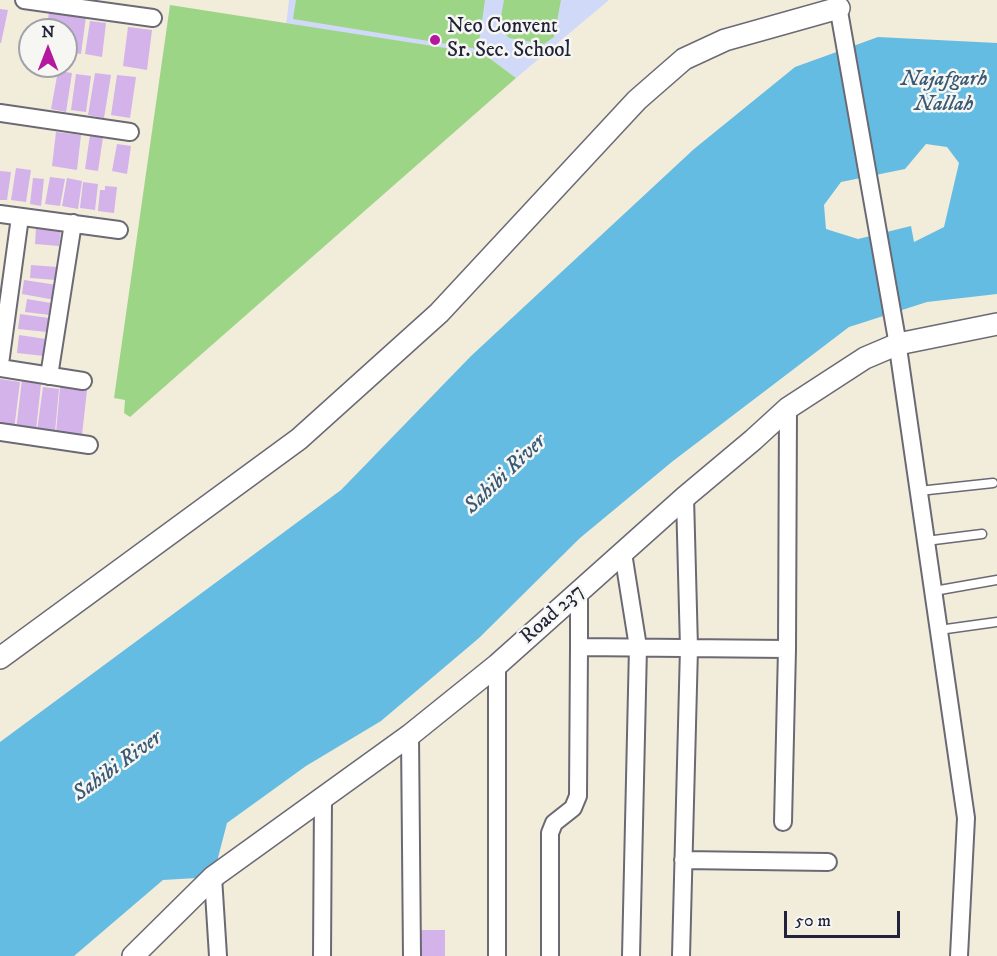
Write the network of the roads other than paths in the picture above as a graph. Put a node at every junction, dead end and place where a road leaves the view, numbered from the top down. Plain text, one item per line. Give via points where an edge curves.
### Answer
1 (24, 0) edge
2 (838, 4) edge
3 (153, 18) dead end
4 (0, 113) edge
5 (130, 132) dead end
6 (0, 214) edge
7 (20, 217) junction
8 (73, 224) junction
9 (119, 230) dead end
10 (997, 324) edge
11 (898, 344) junction
12 (0, 364) edge
13 (0, 368) edge
14 (49, 376) junction
15 (83, 381) dead end
16 (788, 408) junction
17 (0, 432) edge
18 (89, 445) dead end
19 (993, 483) dead end
20 (919, 491) junction
21 (685, 496) junction
22 (982, 534) dead end
23 (926, 541) junction
24 (623, 553) junction
25 (997, 580) edge
26 (579, 591) junction
27 (934, 591) junction
28 (997, 622) edge
29 (939, 630) junction
30 (579, 647) junction
31 (638, 647) junction
32 (689, 648) junction
33 (787, 649) junction
34 (0, 658) edge
35 (497, 665) junction
36 (410, 735) junction
37 (323, 796) junction
38 (783, 822) dead end
39 (683, 860) junction
40 (828, 862) dead end
41 (213, 877) junction
42 (133, 956) edge
43 (218, 956) edge
44 (322, 956) edge
45 (412, 956) edge
46 (497, 956) edge
47 (550, 956) edge
48 (631, 956) edge
49 (681, 956) edge
50 (959, 956) edge

1 - 3 street
2 - 11 street
2 - 34 street via 725,40 684,58 638,100 439,313 299,439
4 - 5 street
6 - 7 street
7 - 8 street
7 - 12 street
8 - 9 street
8 - 14 street
10 - 11 street, Road 237
11 - 16 street, Road 237 via 865,358
11 - 20 street
13 - 14 street
14 - 15 street
16 - 21 street, Road 237
16 - 33 street
17 - 18 street
19 - 20 lane
20 - 23 street
21 - 24 street, Road 237
21 - 32 street
22 - 23 lane
23 - 27 street
24 - 26 street, Road 237
24 - 31 street
25 - 27 lane
26 - 30 street
26 - 35 street, Road 237
27 - 29 street
28 - 29 lane
29 - 50 street via 966,818
30 - 31 street
30 - 47 street via 578,796 573,808 554,823 550,833
31 - 32 street
31 - 48 street
32 - 33 street
32 - 39 street
33 - 38 street
35 - 36 street, Road 237
35 - 46 street
36 - 37 street, Road 237
36 - 45 street
37 - 41 street, Road 237
37 - 44 street
39 - 40 street
39 - 49 street
41 - 42 street, Road 237
41 - 43 street

